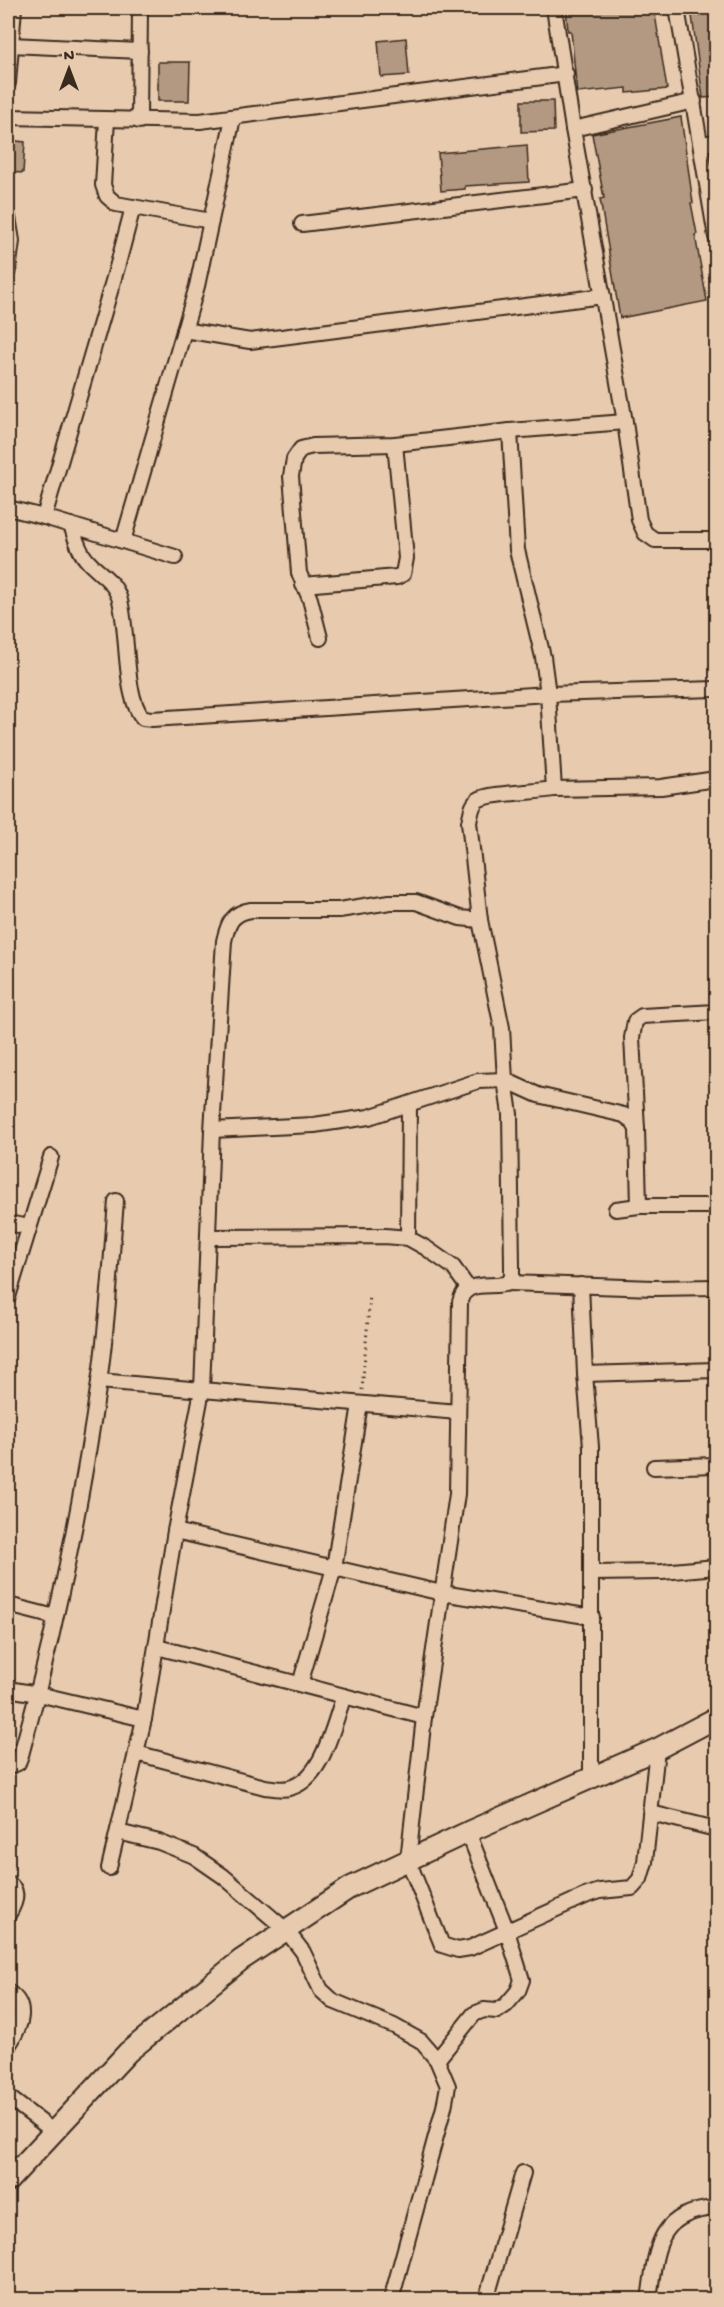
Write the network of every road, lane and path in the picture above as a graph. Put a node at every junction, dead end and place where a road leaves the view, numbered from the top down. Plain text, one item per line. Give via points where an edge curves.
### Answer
1 (14, 8) edge
2 (140, 8) edge
3 (554, 8) edge
4 (677, 8) edge
5 (11, 45) junction
6 (140, 51) junction
7 (566, 74) junction
8 (8, 83) edge
9 (694, 101) junction
10 (8, 117) edge
11 (233, 118) junction
12 (107, 120) junction
13 (139, 121) junction
14 (573, 129) junction
15 (717, 142) edge
16 (701, 144) junction
17 (585, 190) junction
18 (133, 207) junction
19 (8, 217) edge
20 (211, 221) junction
21 (302, 224) dead end
22 (717, 237) edge
23 (8, 272) edge
24 (603, 296) junction
25 (184, 330) junction
26 (625, 423) junction
27 (510, 431) junction
28 (395, 444) junction
29 (8, 508) edge
30 (44, 516) junction
31 (72, 525) junction
32 (717, 540) edge
33 (123, 541) junction
34 (175, 557) dead end
35 (303, 585) junction
36 (320, 638) dead end
37 (717, 688) edge
38 (548, 694) junction
39 (717, 779) edge
40 (554, 789) junction
41 (480, 920) junction
42 (717, 1012) edge
43 (505, 1080) junction
44 (409, 1105) junction
45 (638, 1129) junction
46 (212, 1130) junction
47 (51, 1157) dead end
48 (116, 1202) dead end
49 (639, 1206) junction
50 (717, 1206) edge
51 (616, 1209) dead end
52 (8, 1223) edge
53 (29, 1227) junction
54 (209, 1237) junction
55 (408, 1238) junction
56 (509, 1283) junction
57 (581, 1285) junction
58 (717, 1287) edge
59 (468, 1288) junction
60 (370, 1296) dead end
61 (8, 1297) edge
62 (717, 1370) edge
63 (585, 1374) junction
64 (99, 1381) junction
65 (202, 1389) junction
66 (360, 1404) junction
67 (459, 1412) junction
68 (717, 1466) edge
69 (654, 1467) dead end
70 (175, 1531) junction
71 (717, 1567) edge
72 (334, 1568) junction
73 (592, 1573) junction
74 (442, 1593) junction
75 (8, 1605) edge
76 (56, 1617) junction
77 (592, 1617) junction
78 (157, 1647) junction
79 (300, 1684) junction
80 (8, 1689) edge
81 (38, 1694) junction
82 (344, 1696) junction
83 (424, 1717) junction
84 (717, 1718) edge
85 (144, 1719) junction
86 (657, 1749) junction
87 (136, 1753) junction
88 (8, 1767) edge
89 (591, 1779) junction
90 (651, 1813) junction
91 (717, 1829) edge
92 (118, 1832) junction
93 (468, 1832) junction
94 (408, 1860) junction
95 (109, 1868) dead end
96 (8, 1883) edge
97 (8, 1915) edge
98 (286, 1930) junction
99 (507, 1931) junction
100 (8, 1992) edge
101 (8, 2046) edge
102 (437, 2060) junction
103 (8, 2097) edge
104 (53, 2132) junction
105 (523, 2173) dead end
106 (8, 2181) edge
107 (717, 2208) edge
108 (391, 2300) edge
109 (486, 2300) edge
110 (649, 2300) edge

1 - 5 street
2 - 6 street
3 - 7 street
4 - 9 street
5 - 6 street
5 - 8 street
6 - 13 street
7 - 11 street
7 - 14 street
9 - 14 street
9 - 16 street
10 - 12 street
11 - 13 street
11 - 20 street
12 - 13 street
12 - 18 street via 107,196 116,204
14 - 17 street
15 - 16 street
16 - 22 street
17 - 21 street
17 - 24 street
18 - 20 street
18 - 30 street
19 - 23 street via 12,241
20 - 25 street
24 - 25 street via 250,341
24 - 26 street
25 - 33 street
26 - 27 street
26 - 32 street via 639,520 645,533 655,540
27 - 28 street
27 - 38 street via 517,550
28 - 35 street via 406,558 403,574
28 - 35 street via 313,446 301,449 294,459 291,476
29 - 30 street
30 - 31 street
31 - 33 street
31 - 38 street via 85,559 109,579 118,596 133,702 143,718
33 - 34 street
35 - 36 street
37 - 38 street
38 - 40 street
39 - 40 street via 661,787
40 - 41 street via 490,797 478,801 472,809 469,822
41 - 43 street via 502,1028
41 - 46 street via 460,918 416,902 339,910 239,912 227,926 224,941
42 - 45 street via 642,1016 634,1021
43 - 44 street via 478,1081
43 - 45 street via 538,1095 624,1115
43 - 56 street via 510,1114
44 - 46 street via 369,1117 314,1125
44 - 55 street
45 - 49 street
46 - 54 street
47 - 53 street
48 - 64 street
49 - 50 street
49 - 51 street
52 - 53 street
53 - 61 street
54 - 55 street
54 - 65 street
55 - 59 street via 453,1267
56 - 57 street
56 - 59 street
57 - 58 street
57 - 63 street
59 - 67 street via 460,1302
60 - 66 path
62 - 63 street
63 - 73 street via 591,1447
64 - 65 street
64 - 76 street
65 - 66 street
65 - 70 street
66 - 67 street
66 - 72 street
67 - 74 street via 457,1494
68 - 69 street
70 - 72 street
70 - 78 street
71 - 73 street
72 - 74 street
72 - 79 street
73 - 77 street
74 - 77 street
74 - 83 street
75 - 76 street
76 - 81 street
77 - 89 street
78 - 79 street
78 - 85 street
79 - 82 street
80 - 81 street
81 - 85 street
81 - 88 street via 18,1763
82 - 83 street
82 - 87 street via 318,1766 307,1780 287,1789 265,1787
83 - 94 street
84 - 86 street
85 - 87 street
86 - 89 street
86 - 90 street
87 - 92 street
89 - 93 street
90 - 91 street
90 - 99 street via 645,1862 640,1880 632,1888 600,1891
92 - 95 street
92 - 98 street via 194,1856
93 - 94 street
93 - 99 street
94 - 98 street via 351,1887
94 - 99 street via 442,1945 458,1950 470,1948
96 - 97 street via 16,1895
98 - 102 street via 303,1952 321,1990 333,2001 421,2040
98 - 104 street via 241,1960 128,2052
99 - 102 street via 521,1973 518,1991 497,2011 474,2014
100 - 101 street via 21,2006 22,2018
102 - 108 street via 448,2086 444,2107
103 - 104 street
104 - 106 street
105 - 109 street
107 - 110 street via 698,2209 669,2224 656,2252

